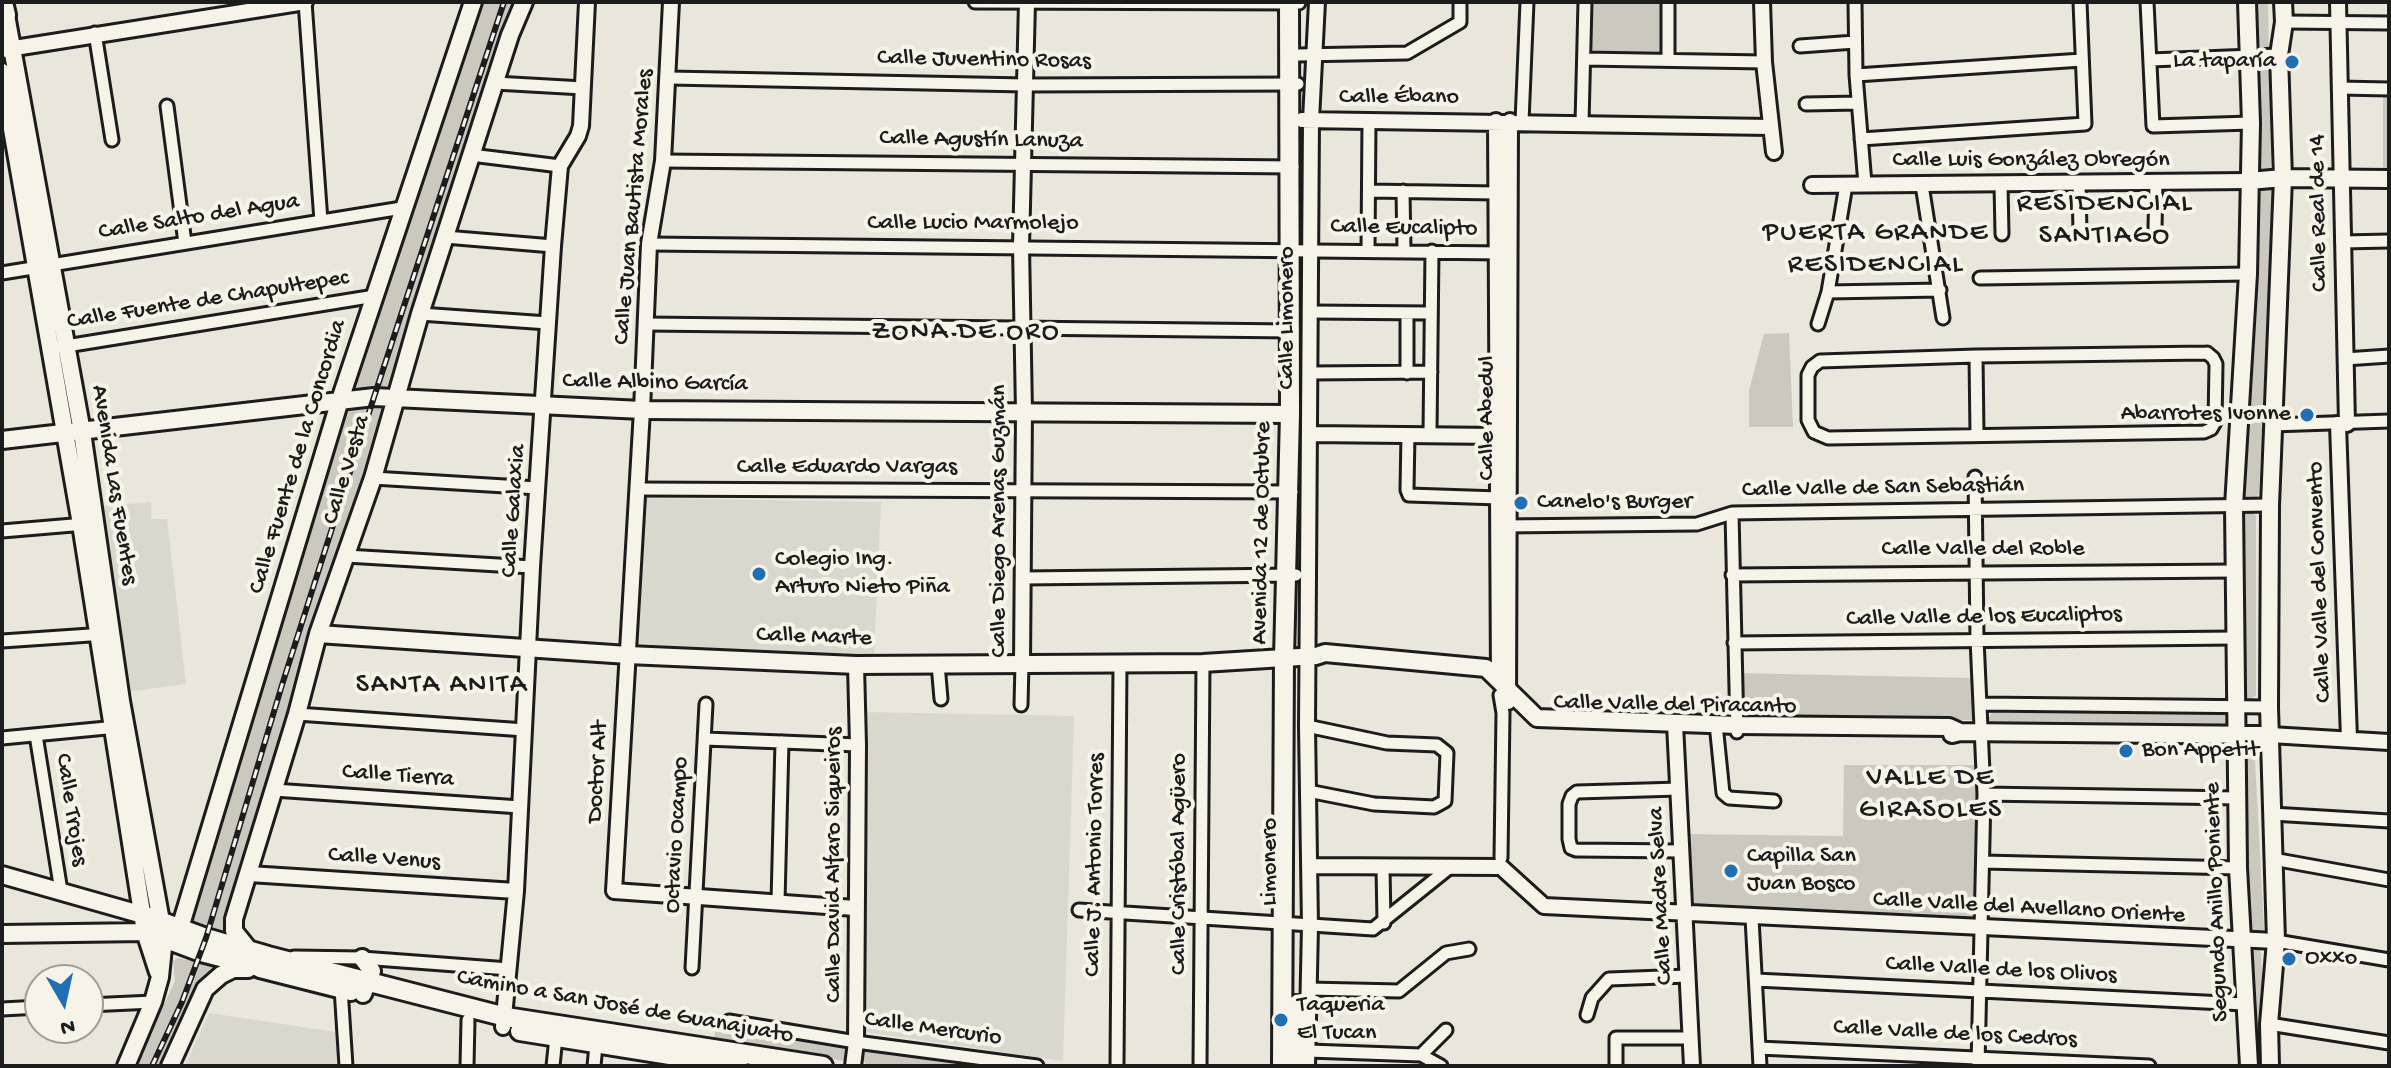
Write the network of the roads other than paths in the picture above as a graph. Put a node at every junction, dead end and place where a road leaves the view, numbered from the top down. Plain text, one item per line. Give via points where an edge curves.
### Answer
1 (305, 2) edge
2 (473, 2) edge
3 (524, 2) edge
4 (587, 2) edge
5 (671, 2) edge
6 (975, 2) edge
7 (1299, 2) edge
8 (1460, 2) edge
9 (1527, 2) edge
10 (1585, 2) edge
11 (1668, 2) edge
12 (1762, 2) edge
13 (1857, 2) edge
14 (2080, 2) edge
15 (2147, 2) edge
16 (2247, 2) edge
17 (2283, 2) edge
18 (2338, 2) edge
19 (1027, 3) edge
20 (4, 9) edge
21 (2284, 22) junction
22 (2338, 22) junction
23 (2389, 23) edge
24 (95, 33) junction
25 (1855, 42) junction
26 (1800, 46) dead end
27 (7, 49) edge
28 (1306, 55) junction
29 (2279, 55) junction
30 (2249, 56) junction
31 (1584, 59) junction
32 (1668, 60) junction
33 (2082, 60) junction
34 (2150, 60) junction
35 (1764, 62) junction
36 (2, 72) edge
37 (1856, 75) junction
38 (669, 78) junction
39 (495, 83) junction
40 (1294, 84) junction
41 (1026, 85) junction
42 (583, 88) junction
43 (2339, 88) junction
44 (2389, 89) edge
45 (1858, 103) junction
46 (1806, 104) dead end
47 (167, 106) dead end
48 (1299, 120) junction
49 (1369, 120) junction
50 (1509, 121) junction
51 (1582, 123) junction
52 (2251, 123) junction
53 (1770, 127) junction
54 (1861, 139) junction
55 (112, 140) dead end
56 (1774, 152) dead end
57 (471, 155) junction
58 (663, 161) junction
59 (17, 162) edge
60 (1023, 163) junction
61 (560, 166) junction
62 (1293, 167) junction
63 (2283, 178) junction
64 (2341, 178) junction
65 (2389, 179) edge
66 (2249, 181) junction
67 (2156, 182) junction
68 (1865, 184) junction
69 (2001, 184) junction
70 (2079, 184) junction
71 (1812, 185) dead end
72 (1846, 185) junction
73 (1922, 185) junction
74 (1369, 191) junction
75 (1403, 191) junction
76 (1496, 193) junction
77 (402, 208) junction
78 (321, 221) junction
79 (2155, 228) dead end
80 (2080, 232) dead end
81 (2002, 234) dead end
82 (445, 237) junction
83 (2389, 241) edge
84 (2342, 242) junction
85 (185, 243) junction
86 (649, 244) junction
87 (553, 246) junction
88 (1021, 246) junction
89 (1299, 250) junction
90 (1368, 250) junction
91 (1404, 250) junction
92 (1432, 251) junction
93 (1503, 253) junction
94 (43, 266) junction
95 (2, 273) edge
96 (2248, 274) junction
97 (1980, 278) dead end
98 (1940, 290) junction
99 (1828, 292) junction
100 (375, 296) junction
101 (1311, 312) junction
102 (1407, 313) junction
103 (1431, 313) junction
104 (420, 314) junction
105 (1943, 318) dead end
106 (548, 323) junction
107 (646, 324) junction
108 (1818, 324) dead end
109 (1021, 329) junction
110 (1293, 331) junction
111 (66, 346) junction
112 (49, 349) junction
113 (1976, 356) junction
114 (2389, 356) edge
115 (2345, 359) junction
116 (1504, 370) junction
117 (1431, 372) junction
118 (1310, 373) junction
119 (1407, 373) junction
120 (2215, 389) junction
121 (2236, 389) junction
122 (395, 398) junction
123 (340, 400) junction
124 (544, 405) junction
125 (642, 410) junction
126 (1024, 412) junction
127 (1299, 414) junction
128 (2389, 421) edge
129 (2342, 424) junction
130 (2272, 425) junction
131 (74, 433) junction
132 (1430, 433) junction
133 (1310, 434) junction
134 (1408, 434) junction
135 (1977, 435) junction
136 (1498, 436) junction
137 (2, 440) edge
138 (1504, 454) junction
139 (1975, 477) dead end
140 (373, 478) junction
141 (538, 488) junction
142 (637, 489) junction
143 (1023, 491) junction
144 (1292, 492) junction
145 (1499, 498) junction
146 (2270, 505) junction
147 (2234, 506) junction
148 (1976, 509) junction
149 (1732, 513) junction
150 (88, 524) junction
151 (1504, 526) junction
152 (2, 531) edge
153 (346, 556) junction
154 (532, 567) junction
155 (2235, 571) junction
156 (1976, 572) junction
157 (1292, 575) junction
158 (1732, 575) junction
159 (1023, 578) junction
160 (104, 634) junction
161 (318, 634) junction
162 (2235, 638) junction
163 (1977, 639) junction
164 (2, 641) edge
165 (1734, 643) junction
166 (530, 649) junction
167 (628, 655) junction
168 (1301, 657) junction
169 (1022, 663) junction
170 (1203, 663) junction
171 (938, 664) junction
172 (1120, 664) junction
173 (856, 665) junction
174 (1504, 695) junction
175 (941, 699) dead end
176 (706, 704) dead end
177 (1980, 704) junction
178 (1021, 705) dead end
179 (2269, 707) junction
180 (2235, 708) junction
181 (297, 714) junction
182 (1307, 726) junction
183 (119, 727) junction
184 (1675, 728) junction
185 (1716, 728) junction
186 (1737, 729) junction
187 (525, 730) junction
188 (1979, 732) junction
189 (36, 735) junction
190 (2270, 735) junction
191 (2236, 736) junction
192 (2, 738) edge
193 (705, 739) junction
194 (2349, 739) junction
195 (782, 742) junction
196 (2389, 742) edge
197 (858, 745) junction
198 (1679, 789) junction
199 (274, 790) junction
200 (1308, 791) junction
201 (1984, 794) junction
202 (2238, 798) junction
203 (1774, 801) dead end
204 (520, 807) junction
205 (2272, 814) junction
206 (2389, 821) edge
207 (1682, 851) junction
208 (2273, 859) junction
209 (1501, 862) junction
210 (1983, 862) junction
211 (1309, 866) junction
212 (1383, 867) junction
213 (1449, 868) junction
214 (2238, 868) junction
215 (249, 874) junction
216 (2, 875) edge
217 (2389, 880) edge
218 (61, 891) junction
219 (516, 891) junction
220 (697, 897) junction
221 (778, 902) junction
222 (855, 908) junction
223 (1079, 910) dead end
224 (1118, 912) junction
225 (1684, 915) junction
226 (1752, 918) junction
227 (1202, 919) junction
228 (1384, 923) junction
229 (1296, 926) junction
230 (159, 927) junction
231 (1979, 929) junction
232 (2, 934) edge
233 (2243, 940) junction
234 (2276, 941) junction
235 (1469, 949) dead end
236 (259, 958) junction
237 (362, 958) junction
238 (2389, 960) edge
239 (692, 968) dead end
240 (509, 969) junction
241 (1688, 976) junction
242 (1756, 980) junction
243 (341, 988) junction
244 (365, 989) junction
245 (1309, 989) junction
246 (1979, 992) junction
247 (153, 1002) junction
248 (104, 1004) edge
249 (2245, 1004) junction
250 (24, 1008) edge
251 (2, 1009) edge
252 (1587, 1015) dead end
253 (468, 1020) junction
254 (729, 1021) dead end
255 (505, 1022) junction
256 (2269, 1024) junction
257 (1446, 1030) dead end
258 (556, 1037) junction
259 (1691, 1038) junction
260 (856, 1042) junction
261 (2389, 1043) edge
262 (596, 1045) junction
263 (1759, 1048) junction
264 (756, 1055) junction
265 (1421, 1055) junction
266 (1307, 1058) edge
267 (668, 1060) edge
268 (1978, 1062) edge
269 (126, 1066) edge
270 (170, 1066) edge
271 (346, 1066) edge
272 (467, 1066) edge
273 (553, 1066) edge
274 (594, 1066) edge
275 (738, 1066) edge
276 (823, 1066) edge
277 (853, 1066) edge
278 (1037, 1066) edge
279 (1117, 1066) edge
280 (1200, 1066) edge
281 (1282, 1066) edge
282 (1296, 1066) edge
283 (1441, 1066) edge
284 (1616, 1066) edge
285 (1692, 1066) edge
286 (1760, 1066) edge
287 (2149, 1066) edge
288 (2249, 1066) edge
289 (2270, 1066) edge

1 - 24 street
1 - 78 street
2 - 77 main road, Calle Fuente de la Concordia
3 - 39 main road, Calle Vesta
4 - 42 street, Calle Galaxia
5 - 38 street, Calle Juan Bautista Morales
6 - 19 street
7 - 19 street
7 - 28 main road, Avenida 12 de Octubre
7 - 40 main road, Avenida 12 de Octubre
8 - 28 street via 1460,22 1407,53
9 - 50 street
10 - 31 street
11 - 32 street
12 - 35 street
13 - 25 street
14 - 33 street
15 - 34 street
16 - 30 main road, Segundo Anillo Poniente
17 - 21 main road, Segundo Anillo Poniente
18 - 22 street, Calle Real de 14
19 - 41 street, Calle Diego Arenas Guzmán
20 - 27 main road, Avenida Las Fuentes
21 - 22 street
21 - 29 main road, Segundo Anillo Poniente
22 - 23 street
22 - 43 street, Calle Real de 14
24 - 27 street
24 - 55 street
25 - 26 street
25 - 37 street
27 - 59 main road, Avenida Las Fuentes
28 - 40 main road, Avenida 12 de Octubre
28 - 48 street, Calle Limonero
29 - 30 street
29 - 63 main road, Segundo Anillo Poniente
30 - 34 street
30 - 52 main road, Segundo Anillo Poniente
31 - 32 street
31 - 51 street
32 - 35 street
33 - 37 street
33 - 54 street via 2085,124
34 - 52 street via 2153,126
35 - 53 street
36 - 59 main road, Avenida Las Fuentes
37 - 45 street
38 - 41 street, Calle Juventino Rosas
38 - 58 street, Calle Juan Bautista Morales
39 - 42 street
39 - 57 main road, Calle Vesta
40 - 41 street, Calle Juventino Rosas
40 - 48 main road, Avenida 12 de Octubre
41 - 60 street, Calle Diego Arenas Guzmán
42 - 61 street, Calle Galaxia via 578,136
43 - 44 street
43 - 64 street, Calle Real de 14
45 - 46 street
45 - 54 street
47 - 85 street
48 - 49 street, Calle Ébano
48 - 62 main road, Avenida 12 de Octubre
48 - 89 street, Calle Limonero
49 - 50 street, Calle Ébano
49 - 74 street
50 - 51 street
50 - 76 street, Calle Abedul
50 - 93 street, Calle Abedul
51 - 53 street
52 - 66 main road, Segundo Anillo Poniente
53 - 56 street
54 - 68 street
57 - 61 street
57 - 82 main road, Calle Vesta
58 - 60 street, Calle Agustín Lanuza
58 - 86 street, Calle Juan Bautista Morales
59 - 94 main road, Avenida Las Fuentes
60 - 62 street, Calle Agustín Lanuza
60 - 88 street, Calle Diego Arenas Guzmán
61 - 87 street, Calle Galaxia
62 - 89 main road, Avenida 12 de Octubre
63 - 64 main road
63 - 66 main road
63 - 130 main road, Segundo Anillo Poniente
64 - 65 main road
64 - 84 street, Calle Real de 14
66 - 67 street, Calle Luis González Obregón
66 - 96 main road, Segundo Anillo Poniente
67 - 70 street, Calle Luis González Obregón
67 - 79 street
68 - 72 street, Calle Luis González Obregón
68 - 73 street, Calle Luis González Obregón
69 - 70 street, Calle Luis González Obregón
69 - 73 street, Calle Luis González Obregón
69 - 81 street
70 - 80 street
71 - 72 street, Calle Luis González Obregón
72 - 99 street
73 - 98 street
74 - 75 street
74 - 90 street
75 - 76 street
75 - 91 street
76 - 93 street, Calle Abedul
77 - 78 street, Calle Salto del Agua
77 - 100 main road, Calle Fuente de la Concordia
78 - 85 street, Calle Salto del Agua
82 - 87 street
82 - 104 main road, Calle Vesta
83 - 84 street
84 - 115 street, Calle Real de 14
85 - 94 street, Calle Salto del Agua
86 - 88 street, Calle Lucio Marmolejo
86 - 107 street, Calle Juan Bautista Morales
87 - 106 street, Calle Galaxia
88 - 89 street, Calle Lucio Marmolejo
88 - 109 street, Calle Diego Arenas Guzmán
89 - 90 street, Calle Eucalipto
89 - 101 street, Calle Limonero
89 - 110 main road, Avenida 12 de Octubre
90 - 91 street, Calle Eucalipto
91 - 92 street, Calle Eucalipto
92 - 93 street, Calle Eucalipto
92 - 103 street
93 - 116 street, Calle Abedul
94 - 95 street, Calle Salto del Agua
94 - 111 main road, Avenida Las Fuentes
94 - 112 main road, Avenida Las Fuentes
96 - 97 street
96 - 121 main road, Segundo Anillo Poniente
98 - 99 street
98 - 105 street
99 - 108 street
100 - 111 street, Calle Fuente de Chapultepec
100 - 123 main road, Calle Fuente de la Concordia
101 - 102 street
101 - 118 street, Calle Limonero
102 - 103 street
102 - 119 street
103 - 117 street
104 - 106 street
104 - 122 main road, Calle Vesta
106 - 124 street, Calle Galaxia
107 - 109 street
107 - 125 street, Calle Juan Bautista Morales
109 - 110 street
109 - 126 street, Calle Diego Arenas Guzmán
110 - 127 main road, Avenida 12 de Octubre
111 - 112 street, Calle Fuente de Chapultepec
111 - 131 main road, Avenida Las Fuentes
112 - 131 main road, Avenida Las Fuentes
113 - 120 street via 2207,353 2216,364
113 - 135 street
113 - 135 street via 1820,361 1808,375 1808,420 1814,432 1828,438
114 - 115 street
115 - 129 street, Calle Real de 14
116 - 136 street, Calle Abedul
116 - 138 street, Calle Abedul
117 - 119 street
117 - 132 street
118 - 119 street
118 - 127 street, Calle Limonero
120 - 121 street
120 - 135 street via 2215,422 2204,432
121 - 147 main road, Segundo Anillo Poniente
122 - 123 main road, Calle Albino García
122 - 124 main road, Calle Albino García
122 - 140 main road, Calle Vesta
123 - 131 main road, Calle Albino García
123 - 230 main road, Calle Fuente de la Concordia
124 - 125 main road, Calle Albino García
124 - 141 street, Calle Galaxia
125 - 126 main road, Calle Albino García
125 - 142 street, Calle Juan Bautista Morales
126 - 127 main road, Calle Albino García
126 - 143 street, Calle Diego Arenas Guzmán
127 - 133 street, Calle Limonero
127 - 144 main road, Avenida 12 de Octubre
128 - 129 street
129 - 130 street
129 - 194 street, Calle Valle del Convento
130 - 146 main road, Segundo Anillo Poniente
131 - 137 main road, Calle Albino García
131 - 150 main road, Avenida Las Fuentes
132 - 134 street
132 - 136 street
133 - 134 street
133 - 168 street, Calle Limonero
134 - 145 street via 1409,495
136 - 138 street, Calle Abedul
138 - 145 street, Calle Abedul
138 - 151 street, Calle Abedul
139 - 148 street
140 - 141 street
140 - 153 main road, Calle Vesta
141 - 154 street, Calle Galaxia
142 - 143 street, Calle Eduardo Vargas
142 - 167 street, Calle Juan Bautista Morales
143 - 144 street, Calle Eduardo Vargas
143 - 159 street, Calle Diego Arenas Guzmán
144 - 157 main road, Avenida 12 de Octubre
145 - 151 street, Calle Abedul
146 - 147 street, Calle Valle de San Sebastián
146 - 179 main road, Segundo Anillo Poniente
147 - 148 street, Calle Valle de San Sebastián
147 - 155 main road, Segundo Anillo Poniente
148 - 149 street, Calle Valle de San Sebastián
148 - 156 street
149 - 151 street, Calle Valle de San Sebastián via 1697,524
149 - 158 street
150 - 152 street
150 - 160 main road, Avenida Las Fuentes
151 - 174 street, Calle Abedul
153 - 154 street
153 - 161 main road, Calle Vesta
154 - 166 street, Calle Galaxia
155 - 156 street, Calle Valle del Roble
155 - 162 main road, Segundo Anillo Poniente
156 - 158 street, Calle Valle del Roble
156 - 163 street
157 - 159 street
157 - 168 main road, Avenida 12 de Octubre
158 - 165 street
159 - 169 street, Calle Diego Arenas Guzmán
160 - 164 street
160 - 183 main road, Avenida Las Fuentes
161 - 166 main road, Calle Marte
161 - 181 main road, Calle Vesta
162 - 163 street, Calle Valle de los Eucaliptos
162 - 180 main road, Segundo Anillo Poniente
163 - 165 street, Calle Valle de los Eucaliptos
163 - 177 street
165 - 186 street
166 - 167 main road, Calle Marte
166 - 187 street, Calle Galaxia
167 - 173 main road, Calle Marte
167 - 220 street, Doctor Alt via 614,891
168 - 170 main road, Calle Marte
168 - 174 main road, Calle Valle del Piracanto via 1484,677
168 - 182 street, Calle Limonero
168 - 229 main road, Avenida 12 de Octubre
169 - 171 main road, Calle Marte
169 - 172 main road, Calle Marte
169 - 178 street, Calle Diego Arenas Guzmán
170 - 172 main road, Calle Marte
170 - 227 street, Calle Cristóbal Agüero
171 - 173 main road, Calle Marte
171 - 175 street
172 - 224 street, Calle J. Antonio Torres
173 - 197 street, Calle David Alfaro Siqueiros
174 - 184 main road, Calle Valle del Piracanto via 1534,727
174 - 209 street, Calle Abedul
176 - 193 street, Octavio Ocampo
177 - 180 street
177 - 188 street
179 - 180 street
179 - 190 main road, Segundo Anillo Poniente
180 - 191 main road, Segundo Anillo Poniente
181 - 187 street
181 - 199 main road, Calle Vesta
182 - 200 street, Calle Limonero
182 - 200 street via 1387,743 1437,745 1447,753 1445,801 1434,807 1374,804
183 - 189 street
183 - 230 main road, Avenida Las Fuentes
184 - 185 main road, Calle Valle del Piracanto
184 - 198 street, Calle Madre Selva
185 - 186 main road, Calle Valle del Piracanto
185 - 203 street via 1723,793 1729,798
186 - 188 main road, Calle Valle del Piracanto
187 - 204 street, Calle Galaxia
188 - 191 main road, Calle Valle del Piracanto
188 - 201 street
189 - 192 street
189 - 218 street, Calle Trojes
190 - 191 main road, Calle Valle del Piracanto
190 - 194 street
190 - 205 main road, Segundo Anillo Poniente
191 - 202 main road, Segundo Anillo Poniente
193 - 195 street
193 - 220 street, Octavio Ocampo
194 - 196 street
195 - 197 street
195 - 221 street
197 - 222 street, Calle David Alfaro Siqueiros
198 - 207 street, Calle Madre Selva
198 - 207 street via 1577,792 1569,804 1571,848
199 - 204 street, Calle Tierra
199 - 215 main road, Calle Vesta
200 - 211 street, Calle Limonero
201 - 202 street
201 - 210 street
202 - 214 main road, Segundo Anillo Poniente
204 - 219 street, Calle Galaxia
205 - 206 street
205 - 208 main road, Segundo Anillo Poniente
207 - 225 street, Calle Madre Selva
208 - 217 street
208 - 234 main road, Segundo Anillo Poniente
209 - 213 street
209 - 225 street, Calle Valle del Avellano Oriente via 1544,906
210 - 214 street
210 - 231 street
211 - 212 street
211 - 229 street, Calle Limonero
212 - 213 street
212 - 228 street
213 - 228 street
214 - 233 main road, Segundo Anillo Poniente
215 - 219 street, Calle Venus
215 - 236 main road, Calle Vesta via 234,931
216 - 218 main road
218 - 230 main road
219 - 240 street, Calle Galaxia
220 - 221 street
220 - 239 street, Octavio Ocampo
221 - 222 street
222 - 260 street, Calle David Alfaro Siqueiros
223 - 224 street
224 - 227 street
224 - 279 street, Calle J. Antonio Torres
225 - 226 street, Calle Valle del Avellano Oriente
225 - 241 street, Calle Madre Selva
226 - 231 street, Calle Valle del Avellano Oriente
226 - 242 street
227 - 229 street
227 - 280 street, Calle Cristóbal Agüero
228 - 229 street via 1373,929
229 - 245 street, Calle Limonero
229 - 281 main road, Avenida 12 de Octubre
229 - 282 main road, Limonero
230 - 232 main road
230 - 236 main road, Camino a San José de Guanajuato
230 - 247 main road, Avenida Las Fuentes via 160,977
231 - 233 street, Calle Valle del Avellano Oriente
231 - 246 street
233 - 234 street, Calle Valle del Avellano Oriente
233 - 249 main road, Segundo Anillo Poniente
234 - 238 street
234 - 256 main road, Segundo Anillo Poniente
235 - 245 street via 1446,953 1399,991
236 - 237 street
236 - 243 main road, Camino a San José de Guanajuato
236 - 244 main road, Camino a San José de Guanajuato
236 - 270 main road via 221,975 205,989
237 - 240 street
237 - 244 main road via 372,971
240 - 255 street, Calle Galaxia
241 - 252 street via 1609,979 1592,998
241 - 259 street, Calle Madre Selva
242 - 246 street, Calle Valle de los Olivos
242 - 263 street
243 - 244 main road, Camino a San José de Guanajuato
243 - 271 street
244 - 253 main road, Camino a San José de Guanajuato
244 - 255 main road, Camino a San José de Guanajuato
245 - 266 street, Calle Limonero
246 - 249 street, Calle Valle de los Olivos
246 - 268 street
247 - 248 street
247 - 269 main road, Avenida Las Fuentes
249 - 288 main road, Segundo Anillo Poniente
250 - 251 street
253 - 255 main road, Camino a San José de Guanajuato
253 - 272 street
254 - 260 street, Calle Mercurio
255 - 258 main road, Camino a San José de Guanajuato
255 - 264 main road, Camino a San José de Guanajuato
256 - 261 street
256 - 289 main road, Segundo Anillo Poniente
257 - 265 street
258 - 262 main road, Camino a San José de Guanajuato
258 - 273 street
259 - 284 street via 1616,1038
259 - 285 street, Calle Madre Selva
260 - 277 street, Calle David Alfaro Siqueiros
260 - 278 street, Calle Mercurio
262 - 267 main road, Camino a San José de Guanajuato
262 - 274 street
263 - 268 street, Calle Valle de los Cedros
263 - 286 street
264 - 267 main road via 679,1046 669,1049
264 - 276 main road, Camino a San José de Guanajuato
265 - 266 street
265 - 283 street
267 - 275 main road, Camino a San José de Guanajuato
268 - 287 street, Calle Valle de los Cedros

